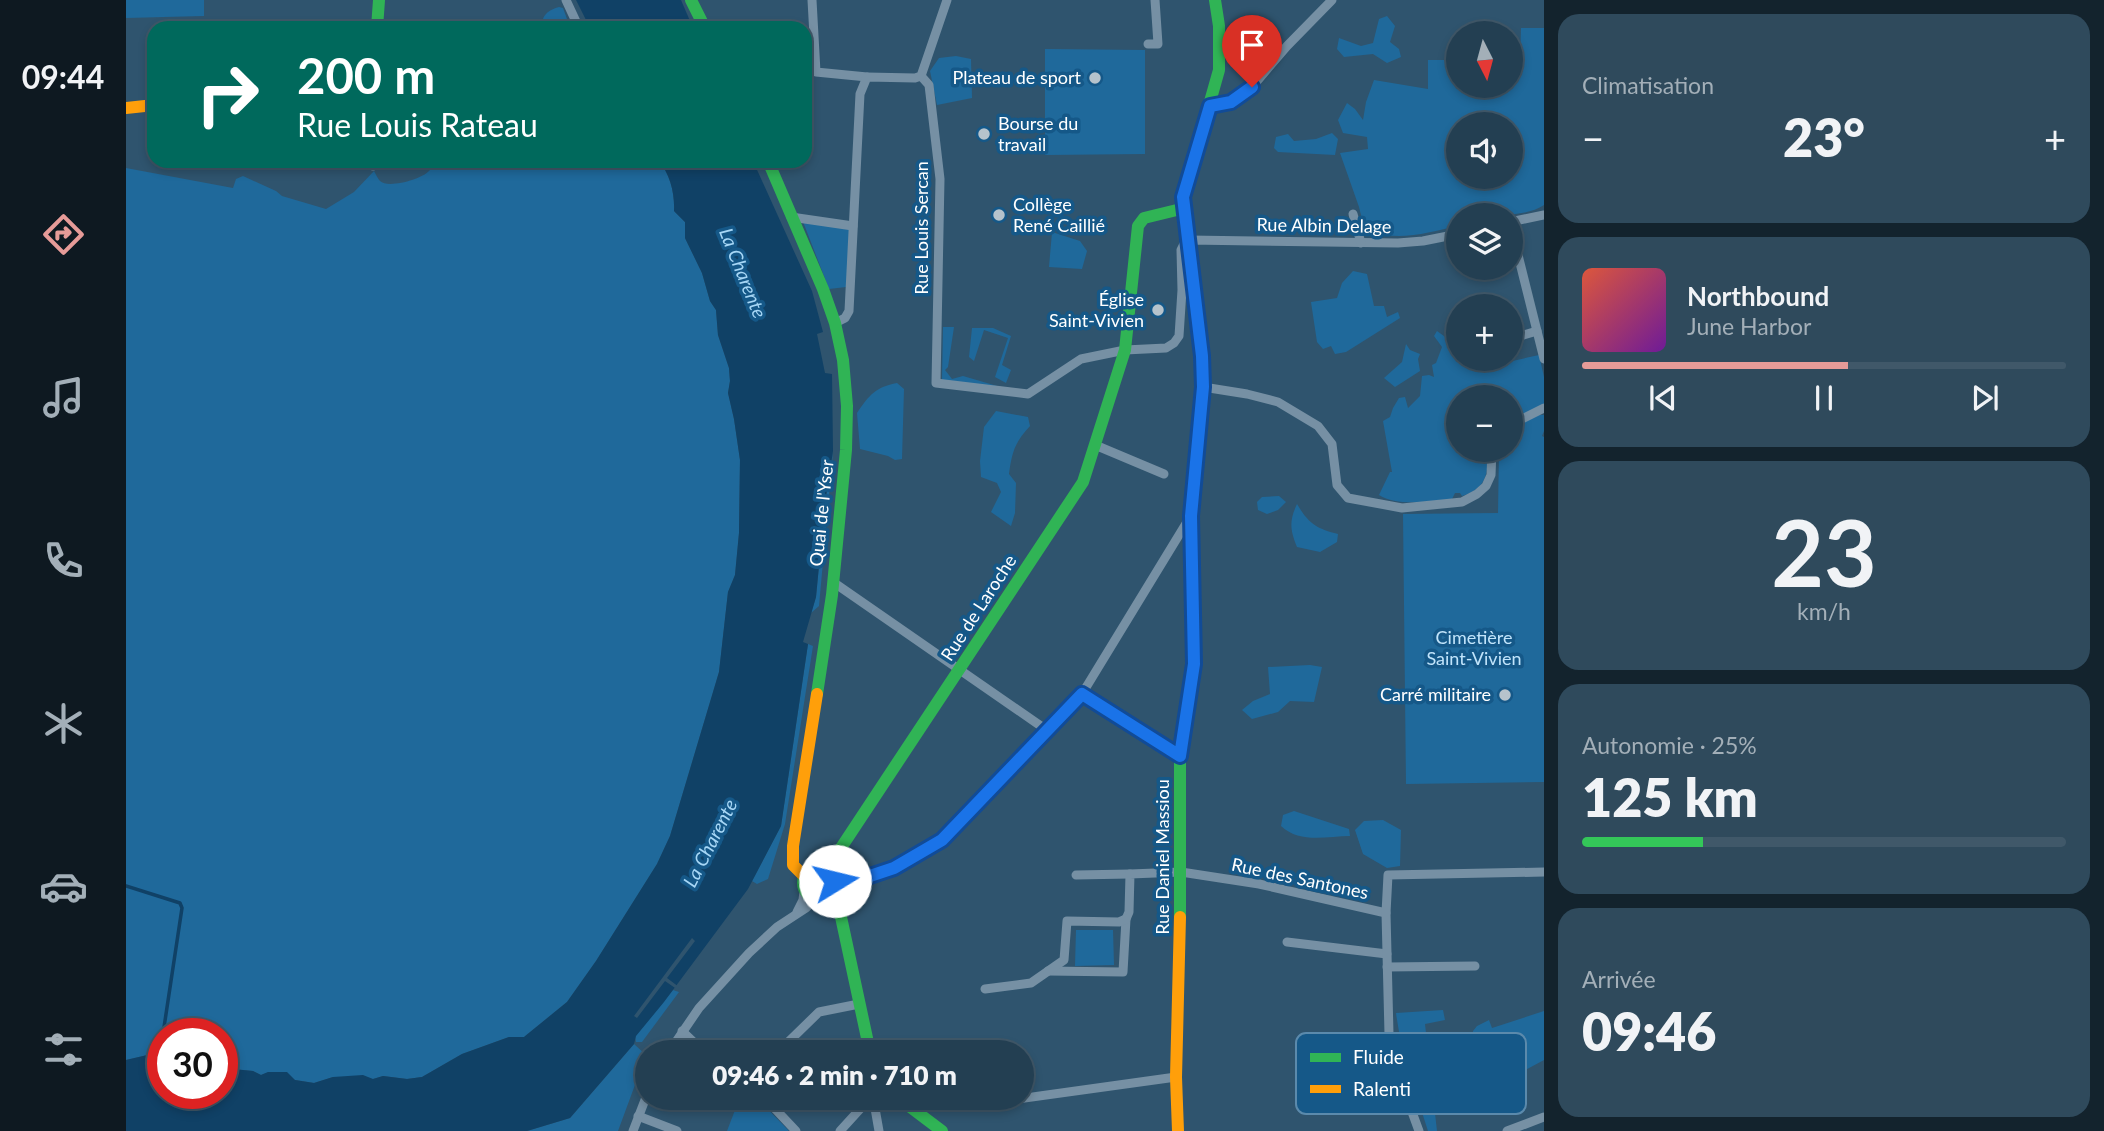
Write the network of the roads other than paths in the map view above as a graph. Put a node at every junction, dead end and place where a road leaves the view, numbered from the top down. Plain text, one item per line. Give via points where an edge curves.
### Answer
1 (379, 0) edge
2 (566, 0) edge
3 (691, 0) edge
4 (812, 0) edge
5 (947, 0) edge
6 (1155, 0) edge
7 (1215, 0) edge
8 (1332, 0) edge
9 (378, 21) edge
10 (576, 21) edge
11 (702, 21) edge
12 (1148, 44) dead end
13 (921, 76) junction
14 (867, 77) junction
15 (147, 106) edge
16 (1210, 106) junction
17 (126, 108) edge
18 (771, 168) edge
19 (1185, 208) junction
20 (1353, 214) dead end
21 (1544, 215) edge
22 (791, 217) junction
23 (1523, 220) edge
24 (853, 226) junction
25 (1446, 236) edge
26 (1189, 240) junction
27 (1361, 243) junction
28 (1523, 275) edge
29 (835, 323) junction
30 (1537, 331) junction
31 (1523, 335) edge
32 (1125, 350) junction
33 (1544, 359) edge
34 (1203, 387) junction
35 (1544, 408) edge
36 (1523, 418) edge
37 (1095, 444) junction
38 (1492, 462) edge
39 (1164, 474) dead end
40 (1191, 516) junction
41 (833, 582) junction
42 (960, 670) junction
43 (1082, 694) junction
44 (1048, 731) junction
45 (1180, 756) junction
46 (827, 869) junction
47 (1181, 872) junction
48 (1544, 872) edge
49 (1130, 874) junction
50 (1076, 875) dead end
51 (804, 876) junction
52 (833, 888) junction
53 (810, 895) junction
54 (1386, 913) junction
55 (1126, 919) junction
56 (1287, 942) dead end
57 (1387, 954) junction
58 (1475, 966) dead end
59 (1387, 967) junction
60 (1048, 971) junction
61 (985, 989) dead end
62 (859, 1004) junction
63 (682, 1031) junction
64 (1390, 1033) edge
65 (676, 1040) edge
66 (691, 1040) edge
67 (790, 1040) edge
68 (867, 1040) edge
69 (1176, 1077) junction
70 (1034, 1097) edge
71 (640, 1110) edge
72 (776, 1110) edge
73 (860, 1110) edge
74 (875, 1110) edge
75 (914, 1110) edge
76 (1413, 1114) edge
77 (638, 1116) junction
78 (1544, 1117) edge
79 (1512, 1130) edge
80 (633, 1131) edge
81 (677, 1131) edge
82 (796, 1131) edge
83 (840, 1131) edge
84 (879, 1131) edge
85 (942, 1131) edge
86 (1178, 1131) edge
87 (1419, 1131) edge

1 - 9 street
2 - 10 street
3 - 11 street
4 - 14 street via 816,72
5 - 13 street
6 - 12 street via 1158,44
7 - 16 street, Rue Daniel Massiou via 1219,70
8 - 16 street via 1252,87 1231,102
13 - 14 street
13 - 32 street, Rue Louis Sercan via 929,85 940,179 936,383 1028,394 1080,359
14 - 24 street via 860,94
15 - 17 street
16 - 19 street, Rue Daniel Massiou via 1183,197
18 - 22 street, Quai de l'Yser
19 - 26 street, Rue Daniel Massiou
19 - 32 street, Rue de Laroche via 1144,218 1138,226
20 - 27 street
21 - 23 street
22 - 24 street
22 - 29 street, Quai de l'Yser
24 - 29 street via 849,312
25 - 27 street, Rue Albin Delage
26 - 27 street, Rue Albin Delage
26 - 32 street via 1181,250 1179,336 1166,348
26 - 34 street, Rue Daniel Massiou
28 - 30 street
29 - 41 street, Quai de l'Yser via 845,373 847,430
30 - 31 street
30 - 33 street
32 - 37 street, Rue de Laroche
34 - 38 street via 1278,401 1318,426 1332,444 1337,485 1348,498 1402,508 1462,502 1486,486
34 - 40 street, Rue Daniel Massiou
35 - 36 street
37 - 39 street
37 - 42 street, Rue de Laroche via 1083,482
40 - 43 street
40 - 45 street, Rue Daniel Massiou via 1194,664
41 - 42 street
41 - 51 street, Quai de l'Yser via 793,846 793,865
42 - 44 street
42 - 46 street, Rue de Laroche
43 - 44 street
43 - 45 street
44 - 52 street via 942,840 894,868
45 - 47 street, Rue Daniel Massiou
46 - 51 street via 817,867
46 - 52 street via 833,876
47 - 49 street, Rue des Santones
47 - 54 street, Rue des Santones via 1259,884
47 - 69 street, Rue Daniel Massiou
48 - 54 street, Rue des Santones via 1388,875
49 - 50 street, Rue des Santones
49 - 55 street
51 - 53 street
52 - 53 street via 823,898
52 - 62 street
53 - 63 street via 797,912 748,953
54 - 57 street
55 - 60 street via 1067,921 1064,960
55 - 60 street via 1124,972
56 - 57 street
57 - 59 street
58 - 59 street
59 - 64 street
60 - 61 street via 1031,982
62 - 67 street via 819,1012
62 - 68 street
63 - 65 street
63 - 66 street
69 - 70 street
69 - 86 street, Rue Daniel Massiou
71 - 77 street
72 - 82 street
73 - 83 street
74 - 84 street
75 - 85 street
76 - 87 street
77 - 80 street
77 - 81 street
78 - 79 street

